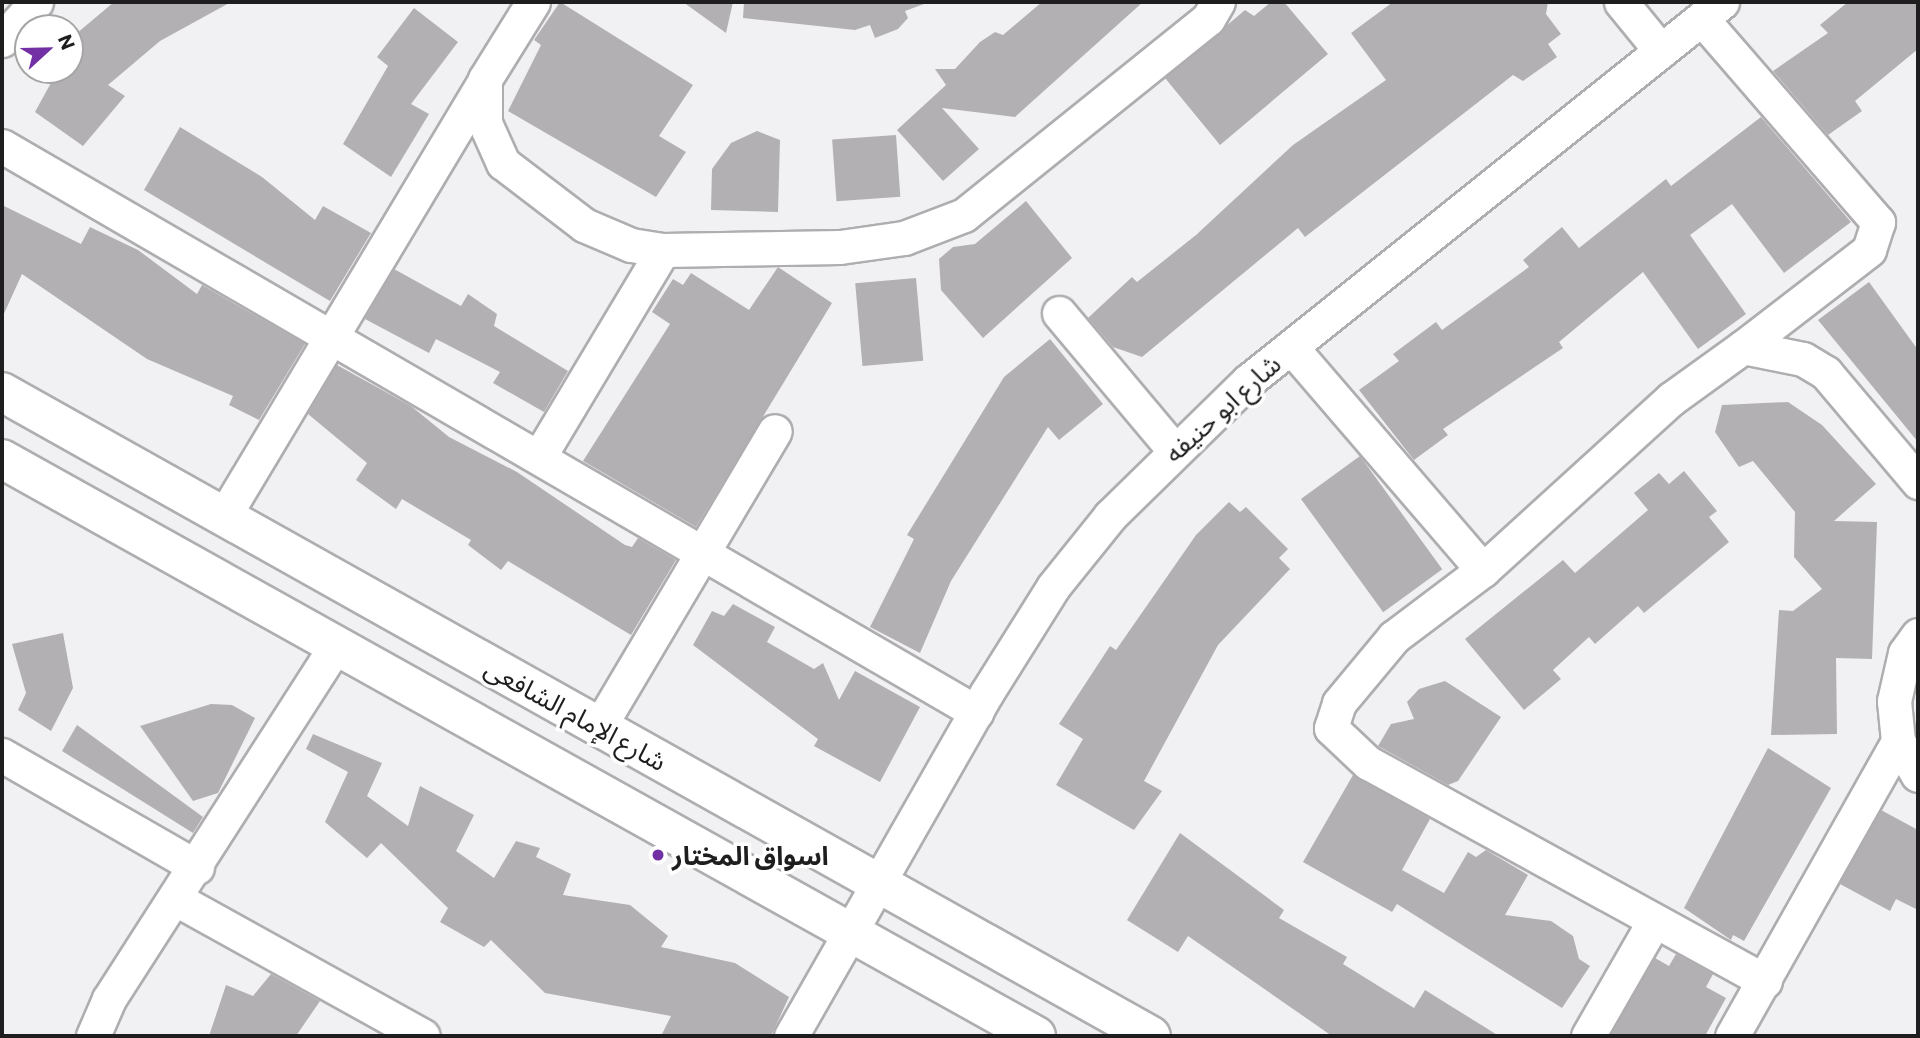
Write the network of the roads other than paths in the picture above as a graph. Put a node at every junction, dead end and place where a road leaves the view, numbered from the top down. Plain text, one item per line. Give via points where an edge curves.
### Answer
1 (36, 2) edge
2 (533, 2) edge
3 (1218, 2) edge
4 (1621, 2) edge
5 (1712, 10) edge
6 (2, 40) edge
7 (1661, 51) junction
8 (485, 79) junction
9 (2, 146) edge
10 (663, 250) junction
11 (1059, 313) dead end
12 (330, 337) junction
13 (1291, 347) junction
14 (1743, 347) junction
15 (2, 392) edge
16 (775, 431) dead end
17 (1173, 449) junction
18 (539, 457) junction
19 (2, 459) edge
20 (1918, 482) edge
21 (224, 516) junction
22 (703, 552) junction
23 (1483, 569) junction
24 (1918, 635) edge
25 (336, 645) junction
26 (976, 712) junction
27 (599, 727) junction
28 (1898, 741) junction
29 (2, 755) edge
30 (1918, 775) edge
31 (197, 867) junction
32 (876, 882) junction
33 (176, 899) junction
34 (1654, 921) junction
35 (849, 929) junction
36 (1765, 981) junction
37 (93, 1036) edge
38 (422, 1036) edge
39 (791, 1036) edge
40 (1036, 1036) edge
41 (1151, 1036) edge
42 (1588, 1036) edge
43 (1732, 1036) edge

1 - 6 street
2 - 8 street
3 - 10 street via 1208,19 964,215 904,238 839,247
4 - 7 street
5 - 7 street, شارع ابو حنيفه
5 - 14 street via 1878,222 1869,250
7 - 13 street, شارع ابو حنيفه
8 - 10 street via 485,123 503,163 584,225 631,245
8 - 12 street
9 - 12 street
10 - 18 street
11 - 17 street
12 - 18 street
12 - 21 street
13 - 17 street, شارع ابو حنيفه
13 - 23 street
14 - 20 street via 1803,359 1826,373
14 - 23 street via 1671,398
15 - 21 street, شارع الإمام الشافعى
16 - 22 street
17 - 26 street, شارع ابو حنيفه via 1053,587
18 - 22 street
19 - 25 street
21 - 27 street, شارع الإمام الشافعى
22 - 26 street
22 - 27 street
23 - 34 street via 1394,638 1339,703 1331,729 1368,763
24 - 28 street via 1905,653 1894,701
25 - 31 street
25 - 35 street
26 - 32 street, شارع ابو حنيفه
27 - 32 street, شارع الإمام الشافعى
28 - 30 street
28 - 36 street
29 - 31 street
31 - 33 street
32 - 35 street, شارع ابو حنيفه
32 - 41 street, شارع الإمام الشافعى
33 - 37 street via 109,999
33 - 38 street
34 - 36 street
34 - 42 street
35 - 39 street, شارع ابو حنيفه
35 - 40 street
36 - 43 street

